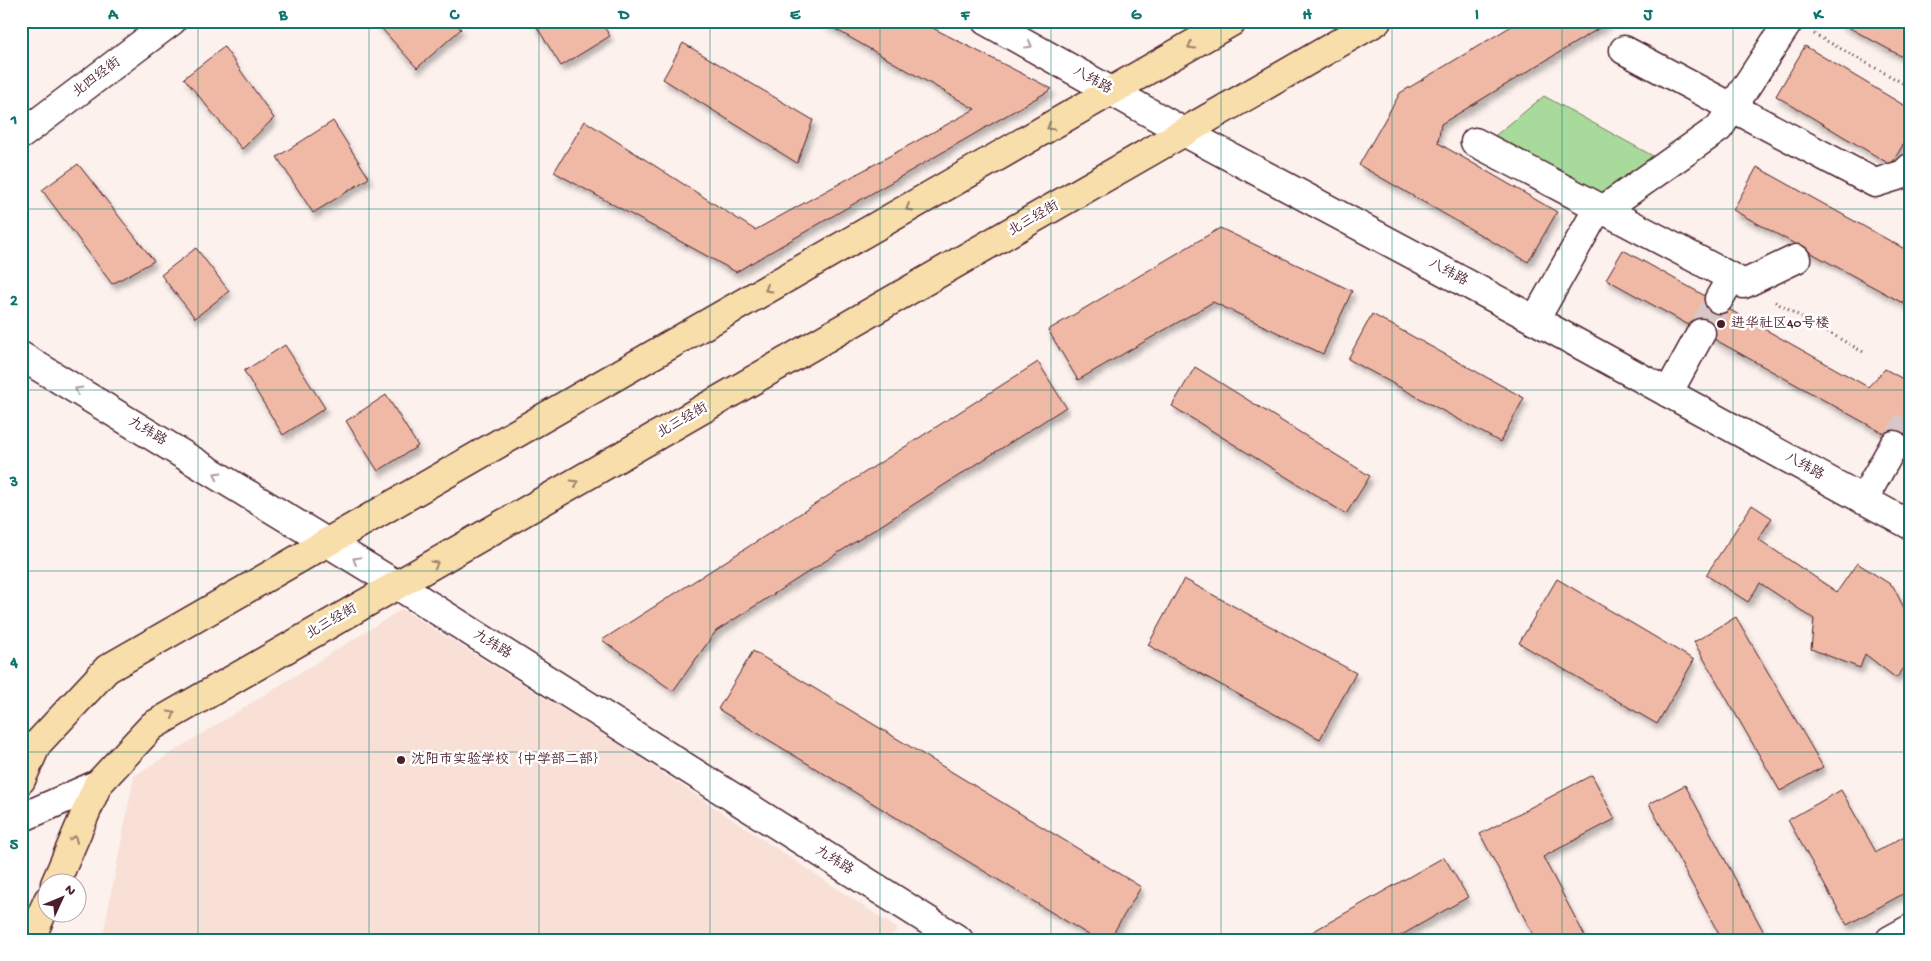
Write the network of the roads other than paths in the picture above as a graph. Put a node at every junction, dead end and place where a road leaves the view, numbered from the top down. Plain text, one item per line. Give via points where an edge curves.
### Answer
1 (172, 21) edge
2 (986, 21) edge
3 (1233, 21) edge
4 (1378, 21) edge
5 (1799, 26) edge
6 (1624, 50) dead end
7 (1111, 92) junction
8 (1732, 108) junction
9 (1184, 132) junction
10 (21, 135) edge
11 (1475, 142) dead end
12 (1910, 168) edge
13 (1603, 210) junction
14 (1796, 259) dead end
15 (1536, 320) junction
16 (1701, 333) tunnel mouth
17 (21, 356) edge
18 (1668, 393) junction
19 (1894, 444) tunnel mouth
20 (1863, 500) junction
21 (1910, 525) edge
22 (327, 542) junction
23 (397, 585) junction
24 (21, 780) edge
25 (98, 784) junction
26 (21, 818) edge
27 (59, 874) edge
28 (38, 922) edge
29 (1910, 929) edge
30 (30, 940) edge
31 (959, 940) edge
32 (1890, 940) edge

1 - 10 street, 北四经街
2 -> 7 street, 八纬路
3 -> 7 main road
4 - 9 main road, 北三经街
5 - 8 street
6 - 8 street
7 - 9 street, 八纬路
7 -> 22 main road
8 - 12 street via 1875,183 1904,174
8 - 13 street via 1719,128
9 - 15 street, 八纬路
23 -> 9 main road, 北三经街
11 - 13 street
13 - 14 street via 1732,287
13 - 15 street via 1594,217
15 - 18 street, 八纬路
16 - 18 street
22 -> 17 street, 九纬路
18 - 20 street, 八纬路
19 - 20 street
20 - 21 street, 八纬路
23 -> 22 street, 九纬路
22 - 24 main road via 107,669 37,744
25 -> 23 main road, 北三经街 via 152,726
23 - 31 street, 九纬路
25 - 26 street
27 -> 25 main road, 北三经街
28 - 30 main road
29 - 32 street

